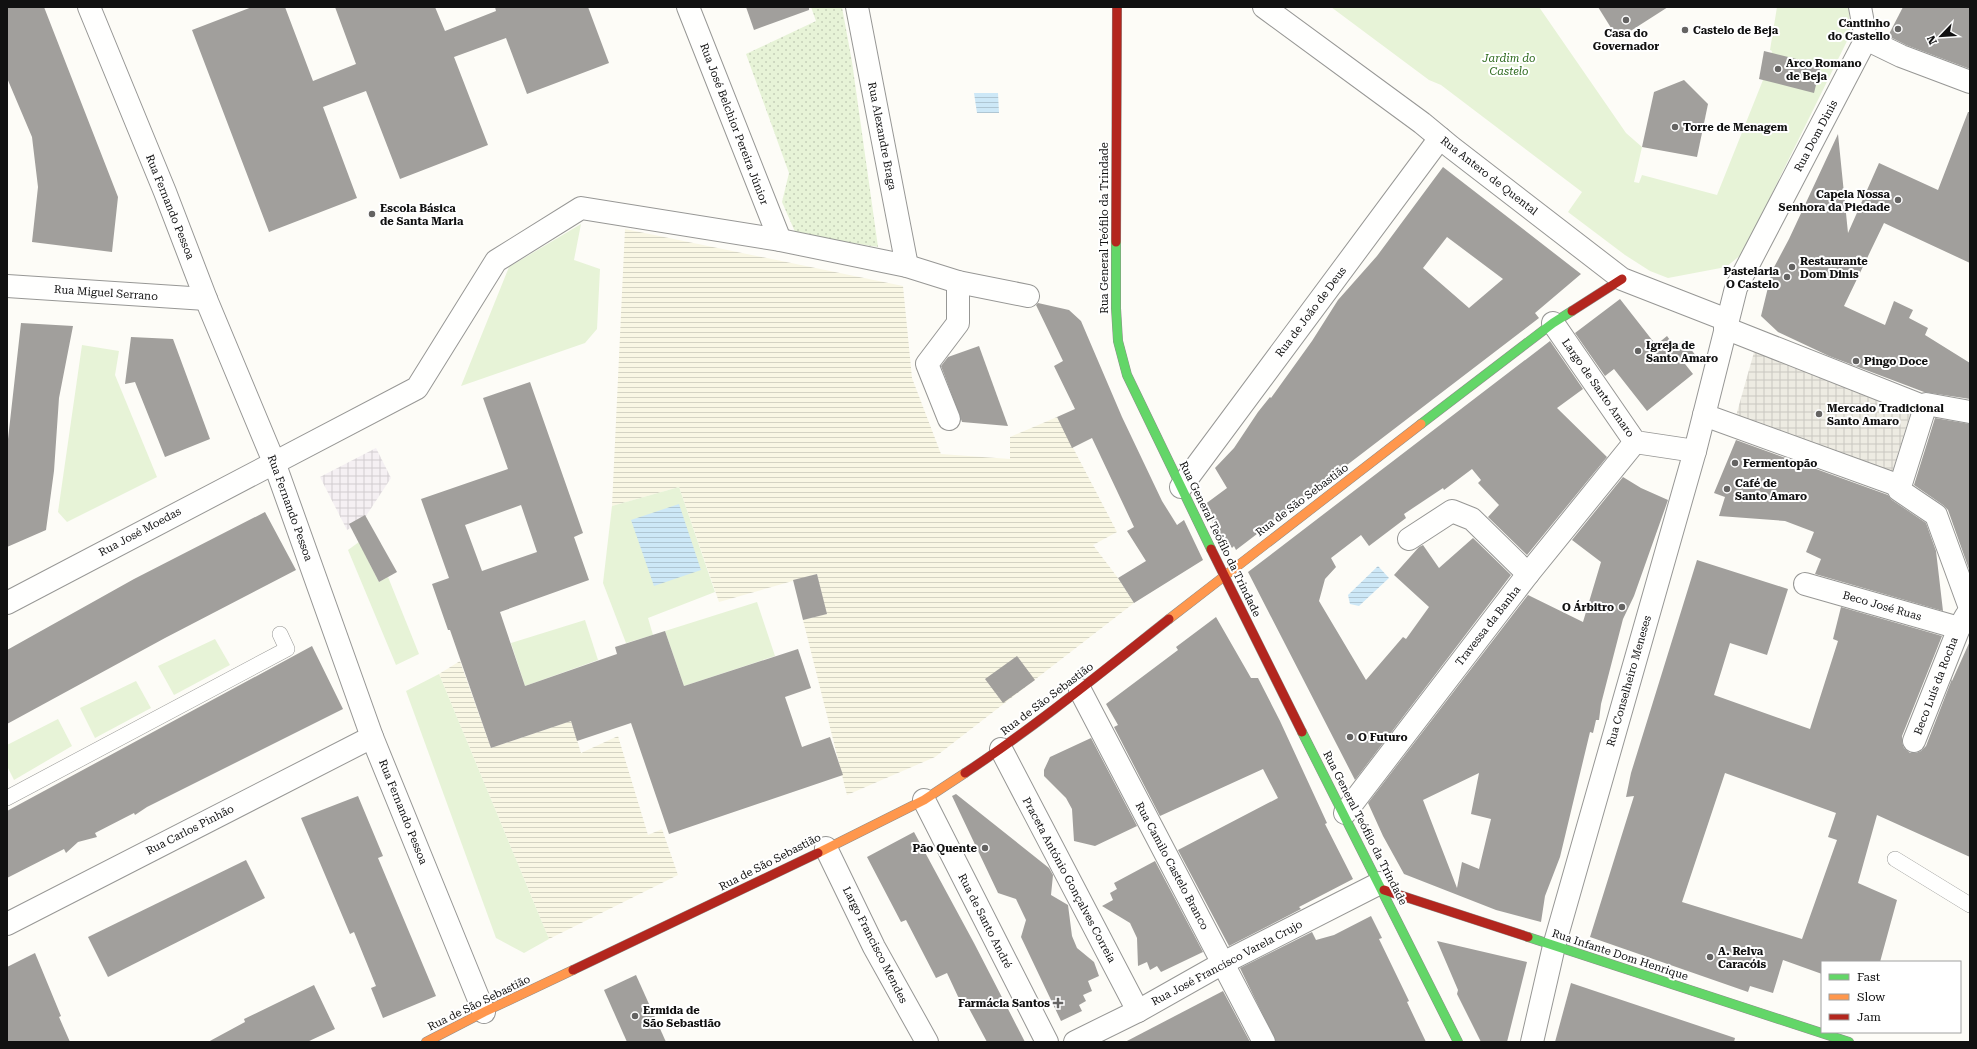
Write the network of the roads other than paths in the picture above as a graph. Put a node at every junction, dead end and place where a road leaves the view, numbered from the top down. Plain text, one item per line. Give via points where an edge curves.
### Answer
1 (89, 7) edge
2 (688, 7) edge
3 (858, 7) edge
4 (1117, 7) edge
5 (1264, 7) edge
6 (1860, 7) edge
7 (1866, 39) junction
8 (1970, 82) edge
9 (1440, 138) junction
10 (780, 240) junction
11 (907, 266) junction
12 (1622, 279) junction
13 (958, 282) junction
14 (7, 286) edge
15 (1028, 296) dead end
16 (206, 299) junction
17 (1553, 323) junction
18 (1726, 324) junction
19 (1925, 406) junction
20 (1970, 412) edge
21 (1704, 415) junction
22 (949, 419) dead end
23 (1635, 442) junction
24 (1695, 451) junction
25 (274, 462) junction
26 (1181, 487) junction
27 (1900, 488) junction
28 (1409, 539) dead end
29 (1528, 574) junction
30 (1224, 575) junction
31 (1805, 584) dead end
32 (7, 603) edge
33 (1970, 609) edge
34 (1959, 628) junction
35 (280, 634) dead end
36 (1080, 690) junction
37 (372, 737) junction
38 (1914, 742) dead end
39 (1001, 748) junction
40 (7, 798) edge
41 (924, 800) junction
42 (1344, 813) junction
43 (826, 848) junction
44 (1895, 859) dead end
45 (1382, 887) junction
46 (1970, 905) edge
47 (7, 924) edge
48 (1554, 946) junction
49 (1223, 963) junction
50 (1138, 1011) junction
51 (484, 1012) junction
52 (1821, 1033) edge
53 (1821, 1033) edge
54 (426, 1042) edge
55 (927, 1042) edge
56 (1047, 1042) edge
57 (1075, 1042) edge
58 (1264, 1042) edge
59 (1458, 1042) edge
60 (1532, 1042) edge
61 (1849, 1042) edge

1 - 16 street, Rua Fernando Pessoa
2 - 10 street, Rua José Belchior Pereira Júnior
3 - 11 street, Rua Alexandre Braga
4 - 26 main road, Rua General Teófilo da Trindade via 1118,341 1128,375
5 - 9 street, Rua Antero de Quental via 1360,75
6 - 7 street
7 - 8 street via 1901,56
7 - 18 street, Rua Dom Dinis via 1736,288
9 - 12 street, Rua Antero de Quental
9 - 26 street, Rua de João de Deus
10 - 11 street, Rua José Moedas
10 - 25 street, Rua José Moedas via 581,208 496,260 417,388
11 - 13 street, Rua José Moedas
12 - 17 main road, Rua de São Sebastião
12 - 18 street, Rua Antero de Quental
13 - 15 street, Rua José Moedas
13 - 22 street via 958,323 927,364
14 - 16 street, Rua Miguel Serrano
16 - 25 street, Rua Fernando Pessoa
17 - 23 street, Largo de Santo Amaro
17 - 30 main road, Rua de São Sebastião
18 - 19 street, Rua Antero de Quental
18 - 21 street, Rua Conselheiro Meneses
19 - 20 street, Rua Antero de Quental
19 - 27 street
21 - 24 street, Rua Conselheiro Meneses
21 - 27 street
23 - 24 street, Largo de Santo Amaro
23 - 29 street, Travessa da Banha
24 - 48 street, Rua Conselheiro Meneses
25 - 32 street, Rua José Moedas
25 - 37 street, Rua Fernando Pessoa
26 - 30 main road, Rua General Teófilo da Trindade
27 - 33 street via 1936,515
28 - 29 street via 1452,511 1472,518
29 - 42 street, Travessa da Banha
30 - 36 main road, Rua de São Sebastião
30 - 42 main road, Rua General Teófilo da Trindade
31 - 34 street, Beco José Ruas
33 - 34 street, Beco Luís da Rocha
34 - 38 street, Beco Luís da Rocha
35 - 40 lane via 287,649
36 - 39 main road, Rua de São Sebastião
36 - 49 street, Rua Camilo Castelo Branco
37 - 47 street, Rua Carlos Pinhão
37 - 51 street, Rua Fernando Pessoa
39 - 41 main road, Rua de São Sebastião
39 - 50 street, Praceta António Gonçalves Correia
41 - 43 main road, Rua de São Sebastião
41 - 56 street, Rua de Santo André
42 - 45 main road, Rua General Teófilo da Trindade
43 - 51 main road, Rua de São Sebastião via 735,894
43 - 55 street, Largo Francisco Mendes via 874,947
44 - 46 lane
45 - 48 main road, Rua Infante Dom Henrique
45 - 49 street, Rua José Francisco Varela Crujo
45 - 59 main road, Rua General Teófilo da Trindade
48 - 52 main road, Rua Infante Dom Henrique
48 - 60 street, Rua Conselheiro Meneses
49 - 50 street, Rua José Francisco Varela Crujo
49 - 58 street, Rua Camilo Castelo Branco
50 - 57 street, Rua José Francisco Varela Crujo
51 - 54 main road, Rua de São Sebastião
53 - 61 main road, Rua Infante Dom Henrique

